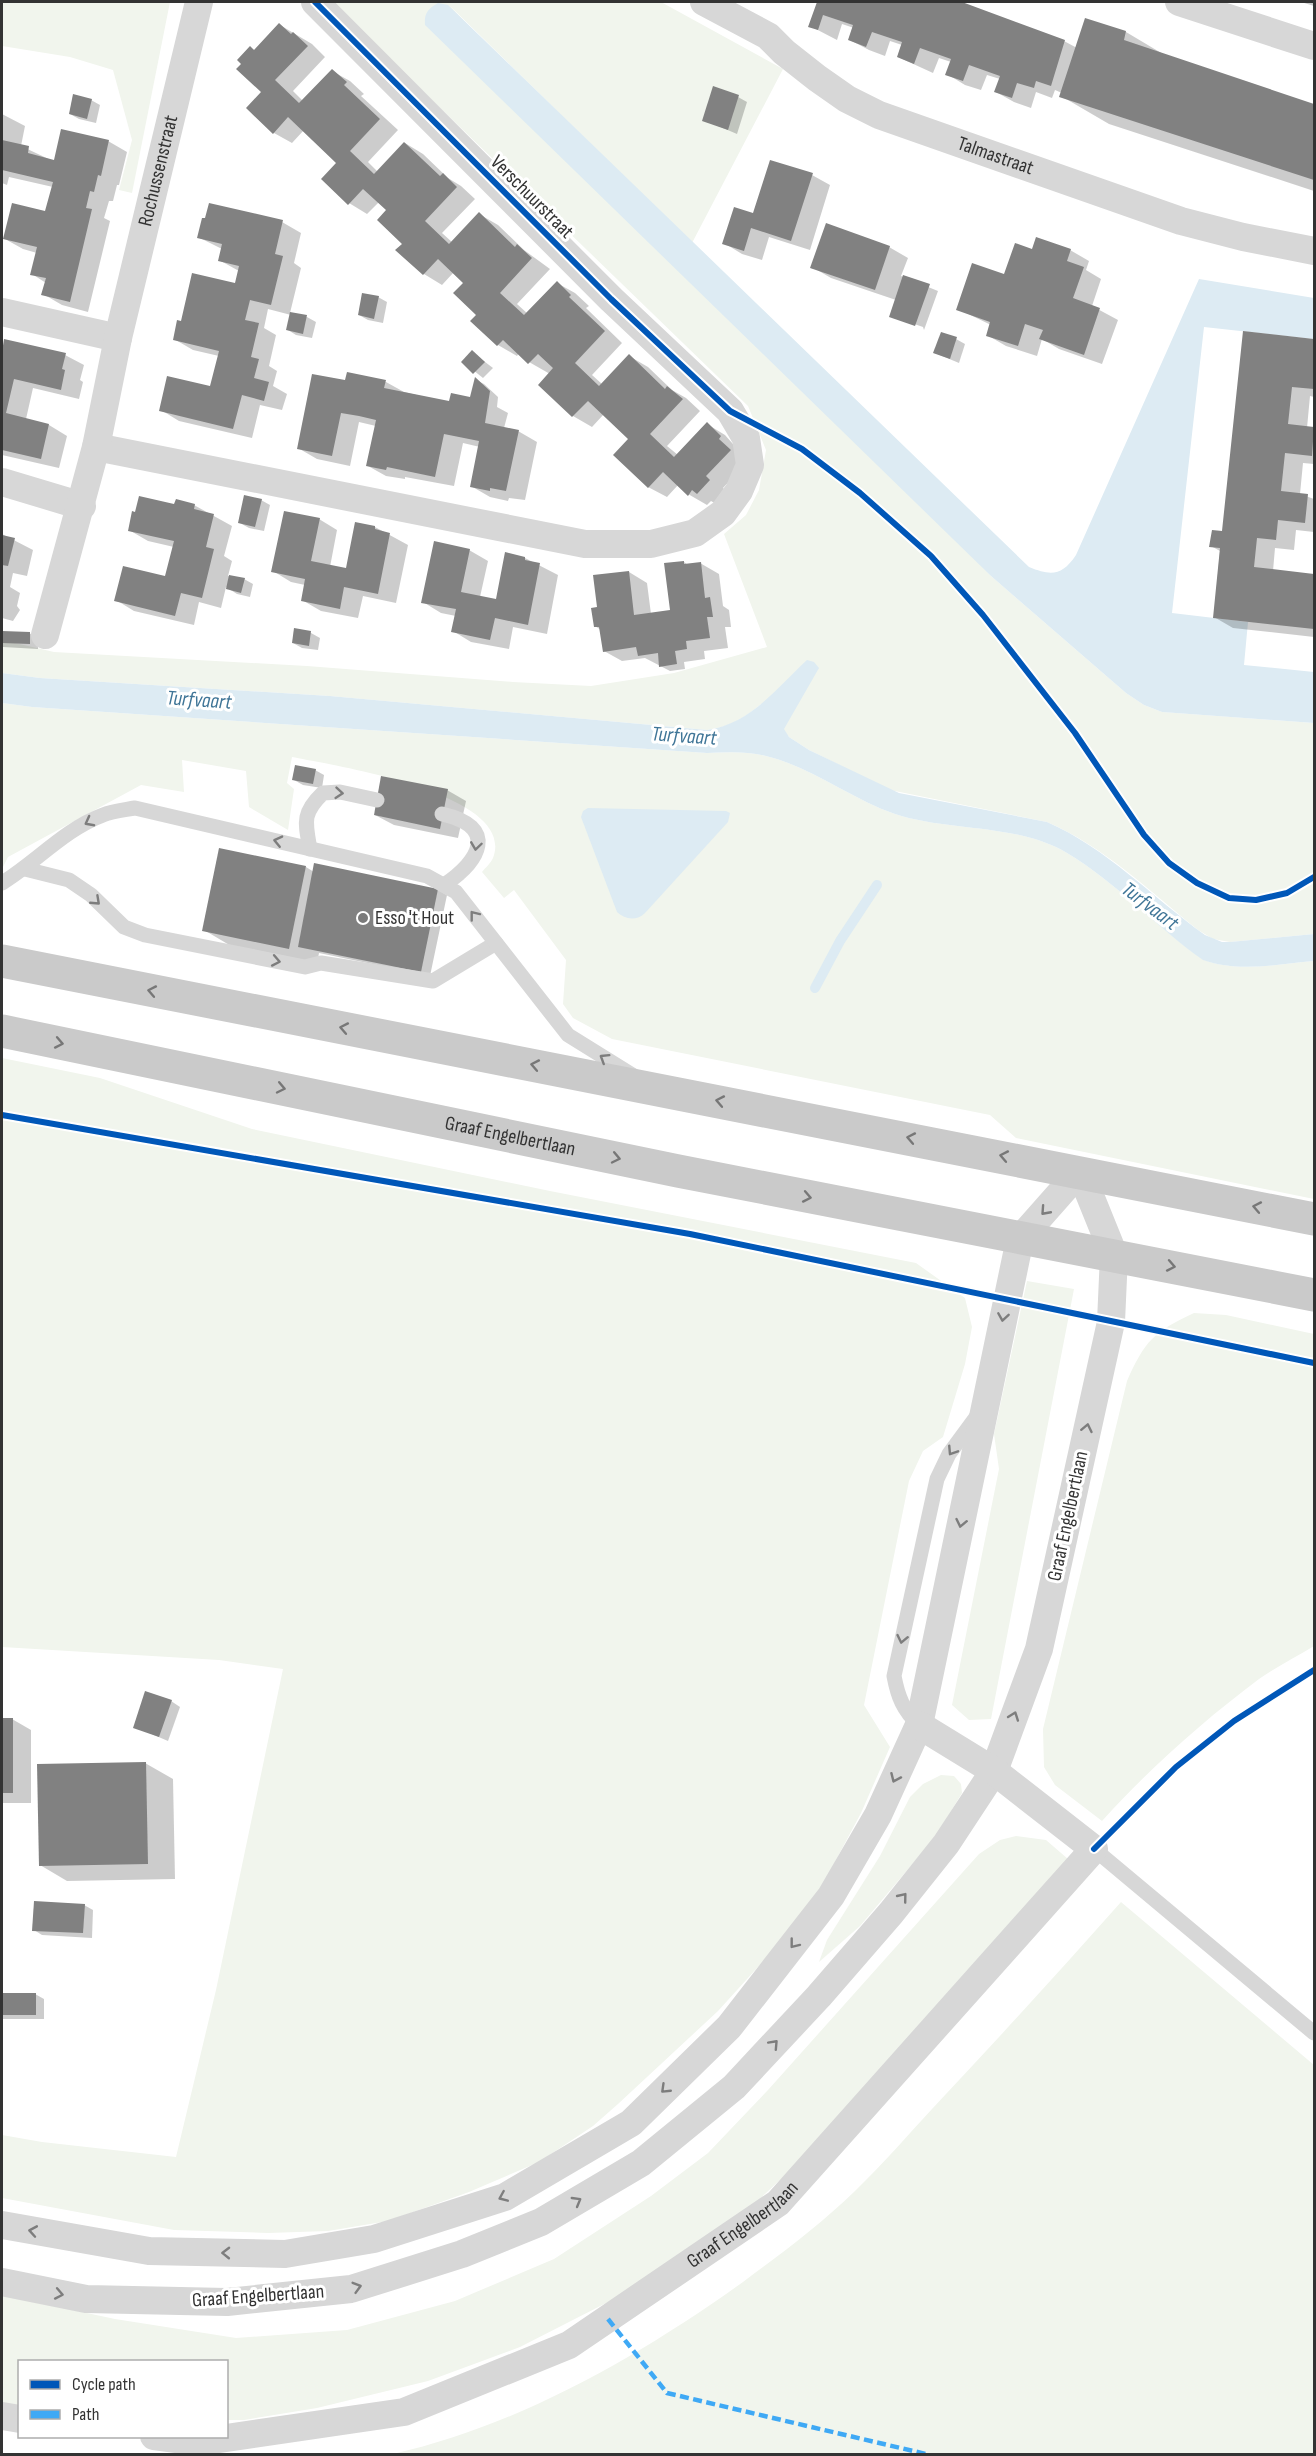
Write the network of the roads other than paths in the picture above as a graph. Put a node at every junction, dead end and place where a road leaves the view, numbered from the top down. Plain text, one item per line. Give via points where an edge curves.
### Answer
1 (199, 2) edge
2 (315, 2) edge
3 (704, 2) edge
4 (1179, 2) edge
5 (1314, 46) edge
6 (1314, 251) edge
7 (2, 312) edge
8 (118, 338) junction
9 (96, 447) junction
10 (2, 483) edge
11 (82, 506) junction
12 (45, 635) dead end
13 (377, 800) dead end
14 (442, 814) dead end
15 (310, 849) junction
16 (25, 869) junction
17 (2, 884) edge
18 (444, 885) junction
19 (496, 943) junction
20 (2, 961) edge
21 (2, 1031) edge
22 (654, 1089) junction
23 (1080, 1172) junction
24 (1314, 1219) edge
25 (1020, 1239) junction
26 (1114, 1255) junction
27 (1314, 1295) edge
28 (919, 1725) junction
29 (994, 1771) junction
30 (1094, 1849) junction
31 (1314, 2033) edge
32 (2, 2225) edge
33 (2, 2282) edge
34 (2, 2416) edge
35 (18, 2418) edge
36 (169, 2438) edge
37 (226, 2438) edge
38 (228, 2438) edge

1 - 8 street, Rochussenstraat
2 - 9 street, Verschuurstraat via 610,299 730,411 746,438 750,465 739,490 723,513 695,533 651,544 585,544
3 - 6 street, Talmastraat via 768,36 846,99 879,115 1181,221
4 - 5 street
7 - 8 street
8 - 9 street, Rochussenstraat
9 - 11 street, Rochussenstraat
10 - 11 street
11 - 12 street, Rochussenstraat
15 -> 13 lane via 305,820 311,804 323,793 340,792
14 -> 18 lane via 470,824 477,836 478,850 470,865
15 -> 16 lane via 135,808 103,815 77,829
15 - 18 lane via 427,876
16 - 17 lane
16 -> 19 lane via 69,880 124,927 145,935 305,967 321,963 433,981
19 -> 18 lane via 456,892
22 -> 19 lane via 568,1035
22 -> 20 main road
21 -> 25 main road, Graaf Engelbertlaan
23 -> 22 main road
24 -> 23 main road
23 -> 25 street
23 - 26 street, Graaf Engelbertlaan
25 - 26 main road, Graaf Engelbertlaan
25 -> 28 street, Graaf Engelbertlaan
26 -> 27 main road, Graaf Engelbertlaan
29 -> 26 street, Graaf Engelbertlaan via 1039,1649 1111,1322
28 - 29 street
28 -> 32 street, Graaf Engelbertlaan via 878,1815 831,1896 729,2027 631,2122 505,2197 375,2239 285,2254 149,2251
29 - 30 street
33 -> 29 street, Graaf Engelbertlaan via 86,2299 227,2301 351,2289 462,2254 541,2222 641,2163 734,2087 891,1913 946,1844
30 - 31 lane
30 - 38 street, Graaf Engelbertlaan via 778,2203 569,2345 404,2412
34 - 35 street
36 - 37 street, Graaf Engelbertlaan via 199,2442

